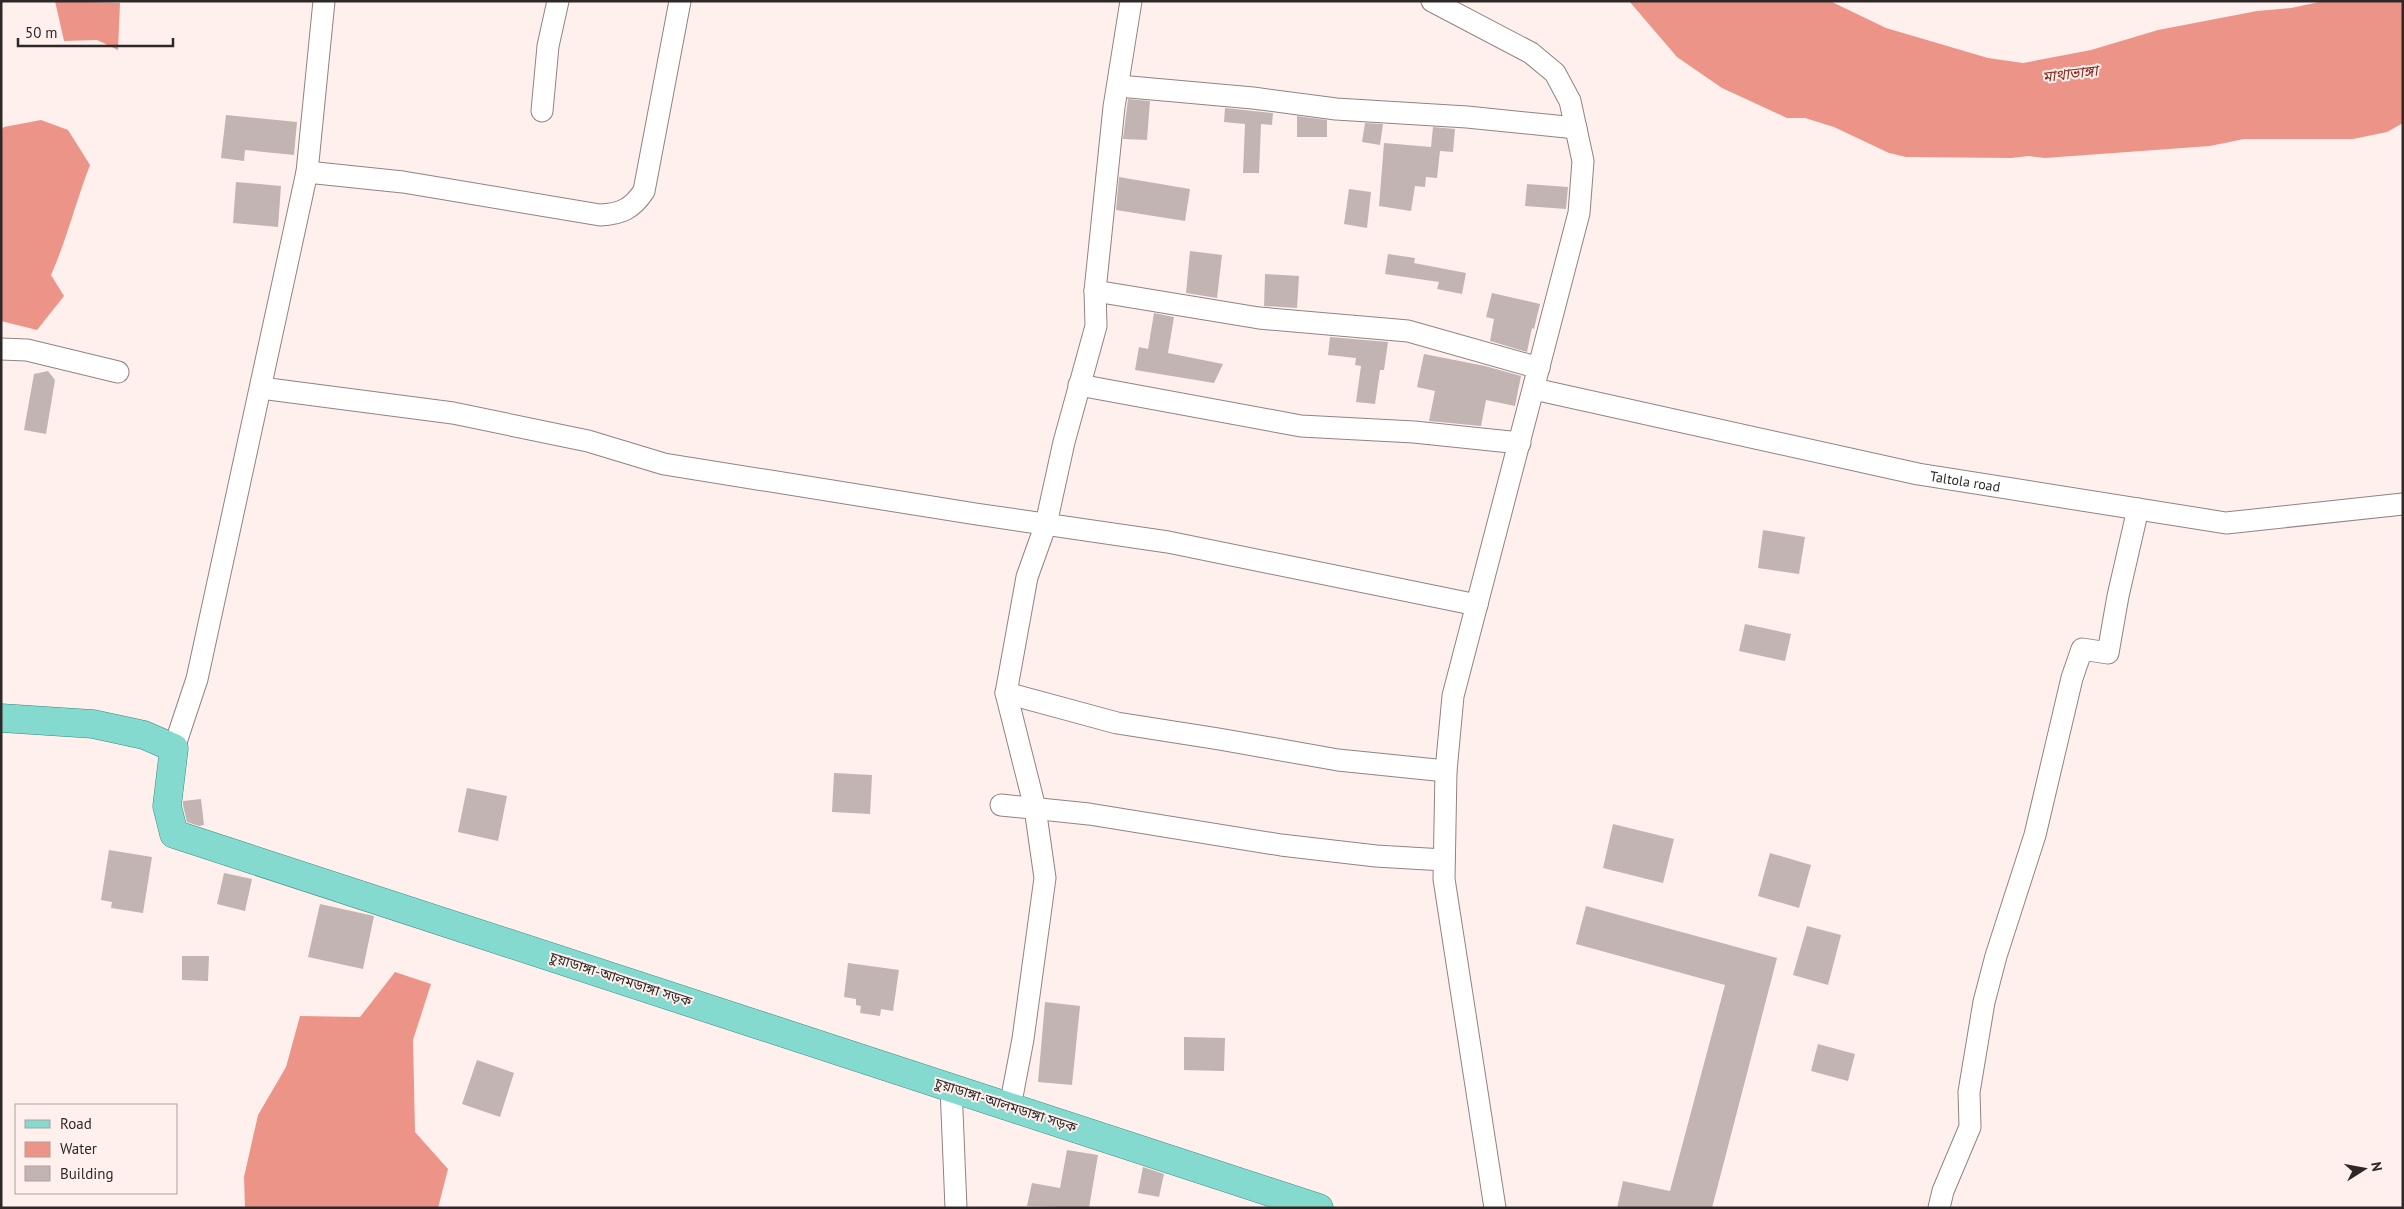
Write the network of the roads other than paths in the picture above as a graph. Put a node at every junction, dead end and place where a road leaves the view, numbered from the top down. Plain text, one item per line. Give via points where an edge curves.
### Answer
1 (324, 1) edge
2 (558, 1) edge
3 (680, 1) edge
4 (1131, 1) edge
5 (1432, 1) edge
6 (1119, 86) junction
7 (542, 111) dead end
8 (1576, 128) junction
9 (307, 172) junction
10 (1095, 291) junction
11 (1, 349) edge
12 (1539, 368) junction
13 (118, 372) dead end
14 (1079, 386) junction
15 (261, 388) junction
16 (1534, 388) junction
17 (1520, 443) junction
18 (2403, 504) edge
19 (2138, 509) junction
20 (1046, 524) junction
21 (1477, 606) junction
22 (1006, 693) junction
23 (1, 718) edge
24 (174, 748) junction
25 (1446, 771) junction
26 (1001, 805) dead end
27 (1036, 808) junction
28 (1444, 860) junction
29 (951, 1087) junction
30 (1010, 1107) junction
31 (956, 1208) edge
32 (1319, 1208) edge
33 (1494, 1208) edge
34 (1939, 1208) edge

1 - 9 street
2 - 7 street via 548,46
3 - 9 street via 644,191 628,210 600,215 403,182
4 - 6 street
5 - 8 street via 1531,54 1555,73 1570,101
6 - 8 street via 1253,98 1336,110 1467,117
6 - 10 street via 1114,107
8 - 12 street via 1583,161 1579,213
9 - 15 street
10 - 12 street via 1259,318 1408,331
10 - 14 street via 1096,326
11 - 13 street via 27,350
12 - 16 street
14 - 17 street via 1301,426 1414,432
14 - 20 street
15 - 20 street via 453,413 588,441 664,464
15 - 24 street via 197,679
16 - 17 street
16 - 19 street, Taltola road via 1918,474
17 - 21 street
18 - 19 street, Taltola road via 2226,523
19 - 34 street via 2108,653 2082,649 2072,678 2035,834 1984,1002 1969,1092 1970,1127
20 - 21 street via 1229,553
20 - 22 street via 1027,577
21 - 25 street via 1453,696
22 - 25 street via 1116,724 1338,760
22 - 27 street
23 - 24 main road via 93,724 144,736
24 - 29 main road, চুয়াডাঙ্গা-আলমডাঙ্গা সড়ক via 168,806 174,834
25 - 28 street
26 - 27 street
27 - 28 street via 1098,815 1281,846
27 - 30 street via 1046,878
28 - 33 street via 1444,879
29 - 30 main road, চুয়াডাঙ্গা-আলমডাঙ্গা সড়ক
29 - 31 street
30 - 32 main road, চুয়াডাঙ্গা-আলমডাঙ্গা সড়ক

